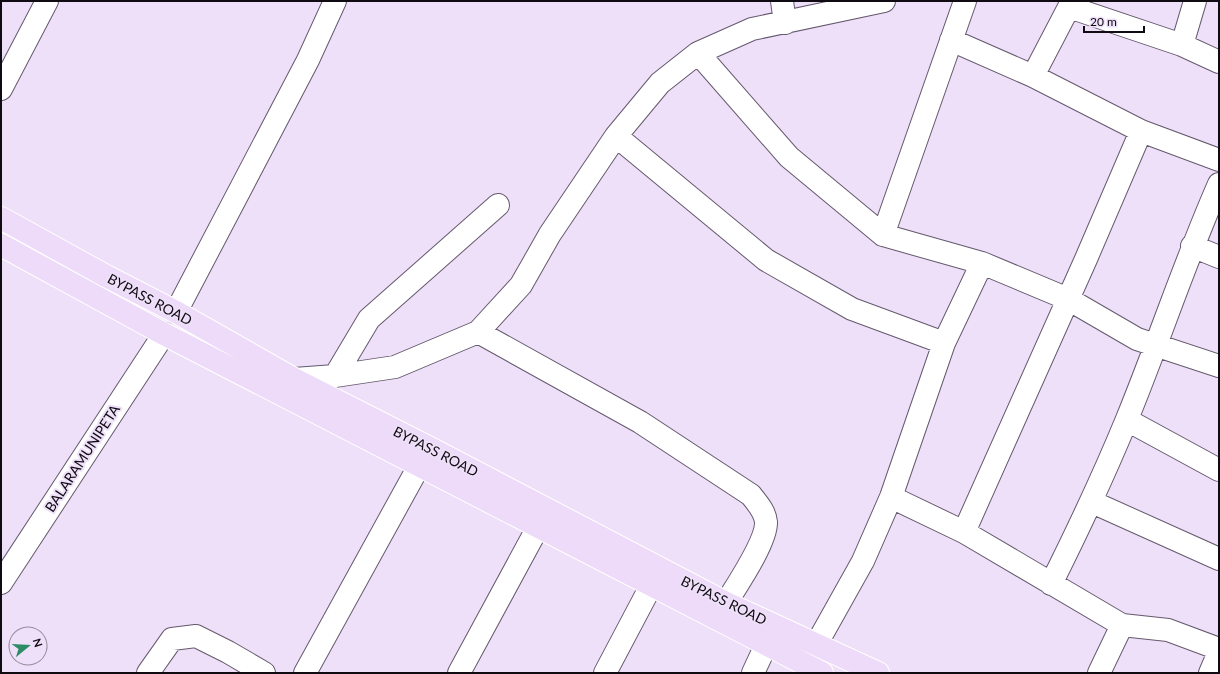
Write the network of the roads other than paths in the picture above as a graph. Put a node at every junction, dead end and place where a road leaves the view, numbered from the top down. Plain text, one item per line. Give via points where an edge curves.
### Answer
1 (47, 1) edge
2 (335, 1) edge
3 (782, 1) edge
4 (884, 1) edge
5 (965, 1) edge
6 (1195, 1) edge
7 (1070, 4) edge
8 (786, 23) junction
9 (951, 40) junction
10 (1182, 46) junction
11 (698, 53) junction
12 (1219, 62) edge
13 (1033, 76) junction
14 (1, 90) edge
15 (1141, 131) junction
16 (616, 136) junction
17 (1219, 160) edge
18 (1219, 184) edge
19 (498, 205) dead end
20 (1, 218) edge
21 (883, 235) junction
22 (1, 245) edge
23 (1192, 246) junction
24 (1219, 257) edge
25 (982, 263) junction
26 (1068, 299) junction
27 (176, 312) junction
28 (478, 332) junction
29 (164, 334) junction
30 (944, 343) junction
31 (1156, 347) junction
32 (1219, 366) edge
33 (335, 376) junction
34 (294, 379) junction
35 (1127, 420) junction
36 (419, 466) junction
37 (1219, 470) edge
38 (891, 497) junction
39 (1092, 502) junction
40 (538, 527) junction
41 (964, 532) junction
42 (1219, 559) edge
43 (1, 583) edge
44 (652, 584) junction
45 (1051, 584) junction
46 (726, 603) junction
47 (1122, 625) junction
48 (766, 645) junction
49 (816, 645) junction
50 (1219, 651) edge
51 (148, 673) edge
52 (264, 673) edge
53 (305, 673) edge
54 (459, 673) edge
55 (605, 673) edge
56 (753, 673) edge
57 (822, 673) edge
58 (878, 673) edge
59 (1099, 673) edge
60 (1210, 673) edge

1 - 14 street
2 - 27 street via 308,60
3 - 8 street
4 - 8 street
5 - 9 street
6 - 10 street
7 - 10 street
7 - 13 street
8 - 11 street via 752,30
9 - 13 street
9 - 21 street
10 - 12 street
11 - 16 street via 660,83
11 - 21 street via 789,157
13 - 15 street
15 - 17 street
15 - 26 street
16 - 28 street via 550,234 521,285
16 - 30 street via 766,260 852,309
18 - 23 street
19 - 33 street via 369,319
20 - 27 main road, BYPASS ROAD
21 - 25 street
22 - 29 main road, BYPASS ROAD
23 - 24 street
23 - 31 street
25 - 26 street
25 - 30 street
26 - 31 street via 1137,339
26 - 41 street
27 - 34 main road, BYPASS ROAD
28 - 33 street via 396,367
28 - 46 street via 640,422 751,496 762,510 766,522 765,536
29 - 36 main road, BYPASS ROAD
29 - 43 street, BALARAMUNIPETA
30 - 38 street
31 - 32 street
31 - 35 street
33 - 34 street
34 - 46 main road, BYPASS ROAD
35 - 37 street
35 - 39 street
36 - 40 main road, BYPASS ROAD
36 - 53 street
38 - 41 street
38 - 49 street via 863,561
39 - 42 street
39 - 45 street
40 - 44 main road, BYPASS ROAD
40 - 54 street
41 - 45 street
44 - 48 main road, BYPASS ROAD
44 - 55 street
45 - 47 street
46 - 49 main road, BYPASS ROAD
47 - 50 street via 1168,630
47 - 59 street
48 - 56 street
48 - 57 main road, BYPASS ROAD
49 - 58 main road, BYPASS ROAD
50 - 60 street
51 - 52 street via 172,639 196,636

